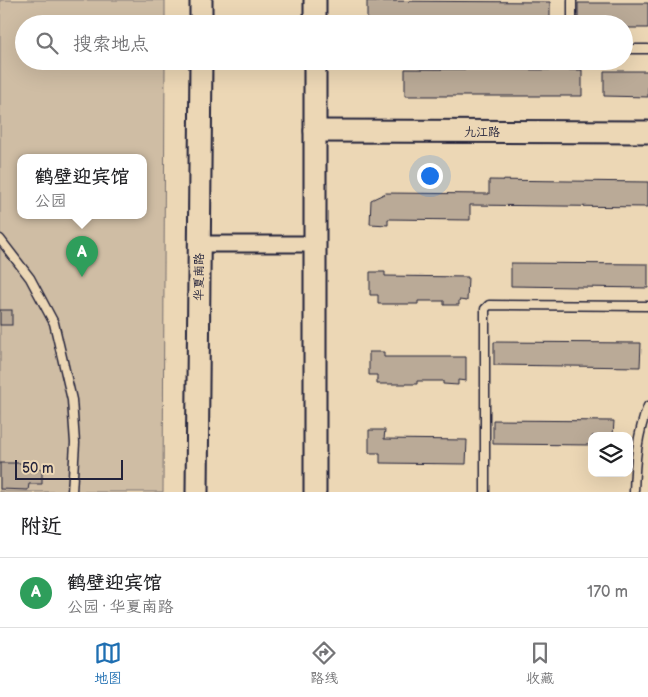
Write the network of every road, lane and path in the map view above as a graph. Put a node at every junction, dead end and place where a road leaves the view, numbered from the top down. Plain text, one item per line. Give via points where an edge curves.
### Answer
1 (202, 0) edge
2 (315, 0) edge
3 (572, 0) edge
4 (201, 15) edge
5 (315, 15) edge
6 (572, 15) edge
7 (633, 49) edge
8 (648, 50) edge
9 (201, 70) edge
10 (315, 70) edge
11 (648, 132) edge
12 (315, 138) junction
13 (648, 146) edge
14 (0, 239) edge
15 (200, 244) junction
16 (315, 244) junction
17 (648, 306) edge
18 (648, 406) edge
19 (72, 492) edge
20 (198, 492) edge
21 (316, 492) edge
22 (485, 492) edge
23 (634, 492) edge

1 - 4 main road
2 - 5 main road
3 - 6 lane
7 - 8 lane
9 - 15 main road, 华夏南路
10 - 12 main road
11 - 12 main road, 九江路
12 - 13 main road, 九江路
12 - 16 main road
14 - 19 lane via 30,278 54,323 72,400 76,443
15 - 16 street
15 - 20 main road, 华夏南路
16 - 21 main road
17 - 22 lane via 489,304 485,309
18 - 23 lane via 639,434

